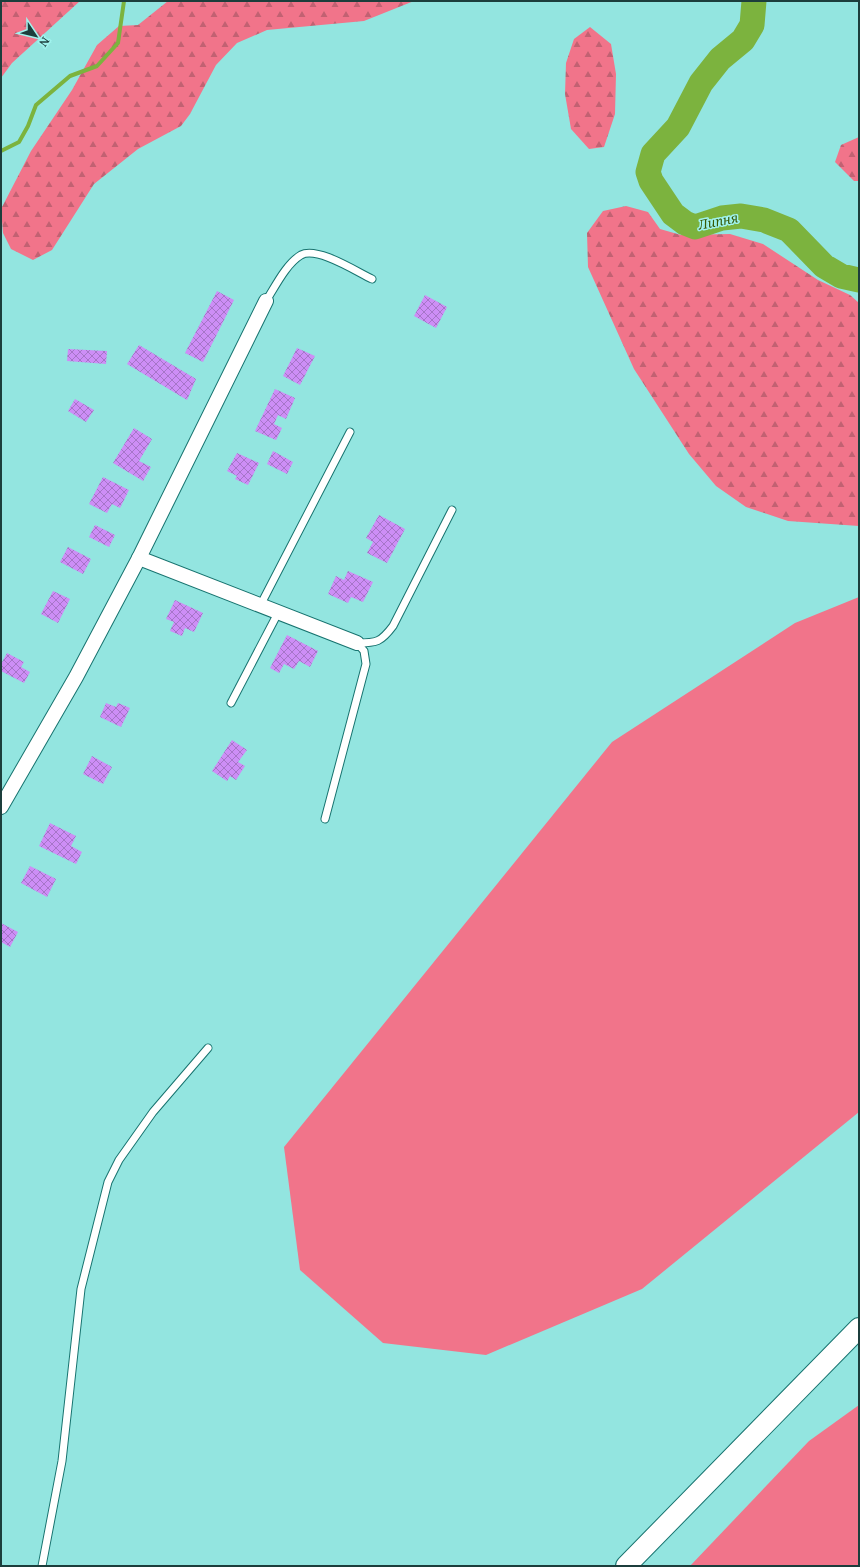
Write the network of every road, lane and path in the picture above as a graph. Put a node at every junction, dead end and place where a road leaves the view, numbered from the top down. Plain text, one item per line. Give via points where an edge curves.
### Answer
1 (372, 280) dead end
2 (266, 301) joint
3 (350, 432) dead end
4 (452, 510) dead end
5 (139, 558) junction
6 (261, 604) junction
7 (279, 611) junction
8 (357, 643) junction
9 (231, 703) dead end
10 (1, 807) edge
11 (325, 819) dead end
12 (208, 1048) dead end
13 (859, 1328) edge
14 (42, 1566) edge
15 (626, 1566) edge

1 - 2 lane via 332,259 312,252 302,255 291,264
2 - 5 street
3 - 6 lane
4 - 8 lane via 393,626 384,638 374,643
5 - 6 street
5 - 10 street via 76,677
6 - 7 street
7 - 8 street
7 - 9 lane
8 - 11 lane via 364,651 366,664
12 - 14 lane via 153,1112 119,1160 108,1182 81,1289 60,1474
13 - 15 main road

